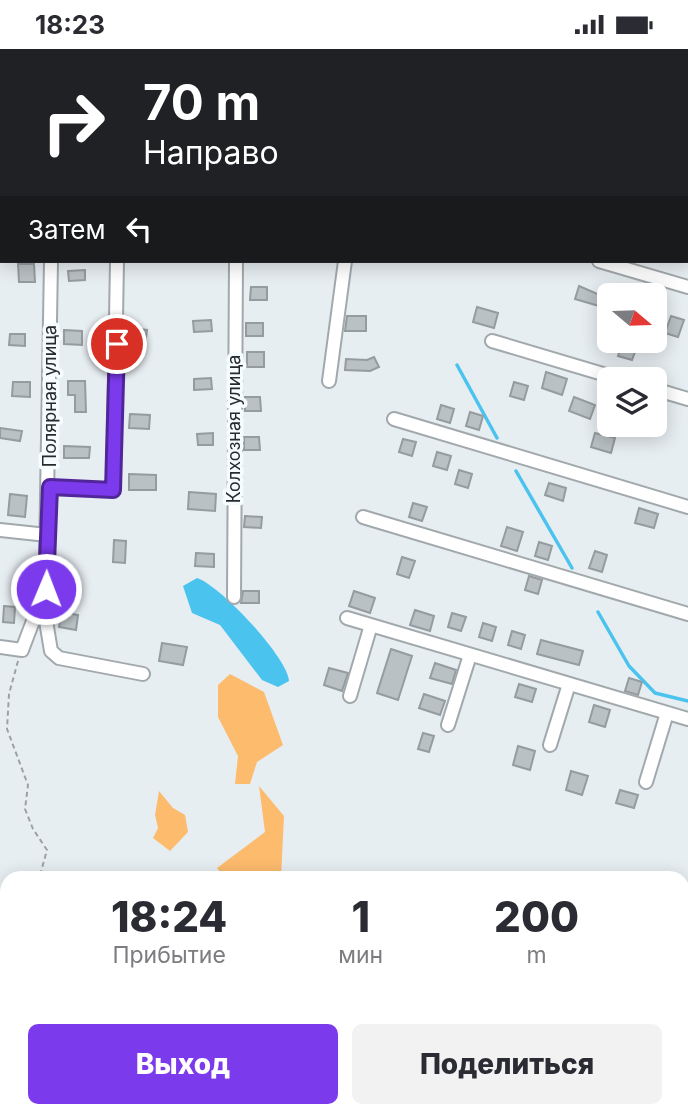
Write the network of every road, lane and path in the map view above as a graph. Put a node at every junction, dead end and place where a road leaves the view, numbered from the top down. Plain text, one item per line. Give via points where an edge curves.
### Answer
1 (51, 263) edge
2 (117, 263) edge
3 (236, 263) edge
4 (345, 263) edge
5 (606, 263) edge
6 (688, 287) edge
7 (492, 341) dead end
8 (597, 372) edge
9 (329, 381) dead end
10 (667, 393) edge
11 (688, 399) edge
12 (394, 419) dead end
13 (50, 487) junction
14 (688, 507) edge
15 (363, 517) dead end
16 (0, 530) edge
17 (47, 535) junction
18 (234, 597) dead end
19 (688, 614) edge
20 (46, 615) junction
21 (347, 618) dead end
22 (371, 625) junction
23 (0, 647) edge
24 (22, 650) junction
25 (470, 655) junction
26 (143, 674) dead end
27 (569, 684) junction
28 (350, 696) dead end
29 (667, 713) junction
30 (688, 719) edge
31 (448, 725) dead end
32 (550, 745) dead end
33 (646, 782) dead end
34 (41, 871) edge

1 - 13 street, Полярная улица
2 - 13 street via 113,490
3 - 18 street, Колхозная улица
4 - 9 street
5 - 6 street
7 - 8 street
10 - 11 street
12 - 14 street
13 - 17 street, Полярная улица
15 - 19 street
16 - 17 street
17 - 20 street, Полярная улица
20 - 24 street via 33,621
20 - 26 street, Полярная улица via 51,650 59,658
21 - 22 street
22 - 25 street
22 - 28 street
23 - 24 street
24 - 34 path via 9,694 7,729 28,785 25,809 47,851
25 - 27 street
25 - 31 street
27 - 29 street
27 - 32 street
29 - 30 street
29 - 33 street

